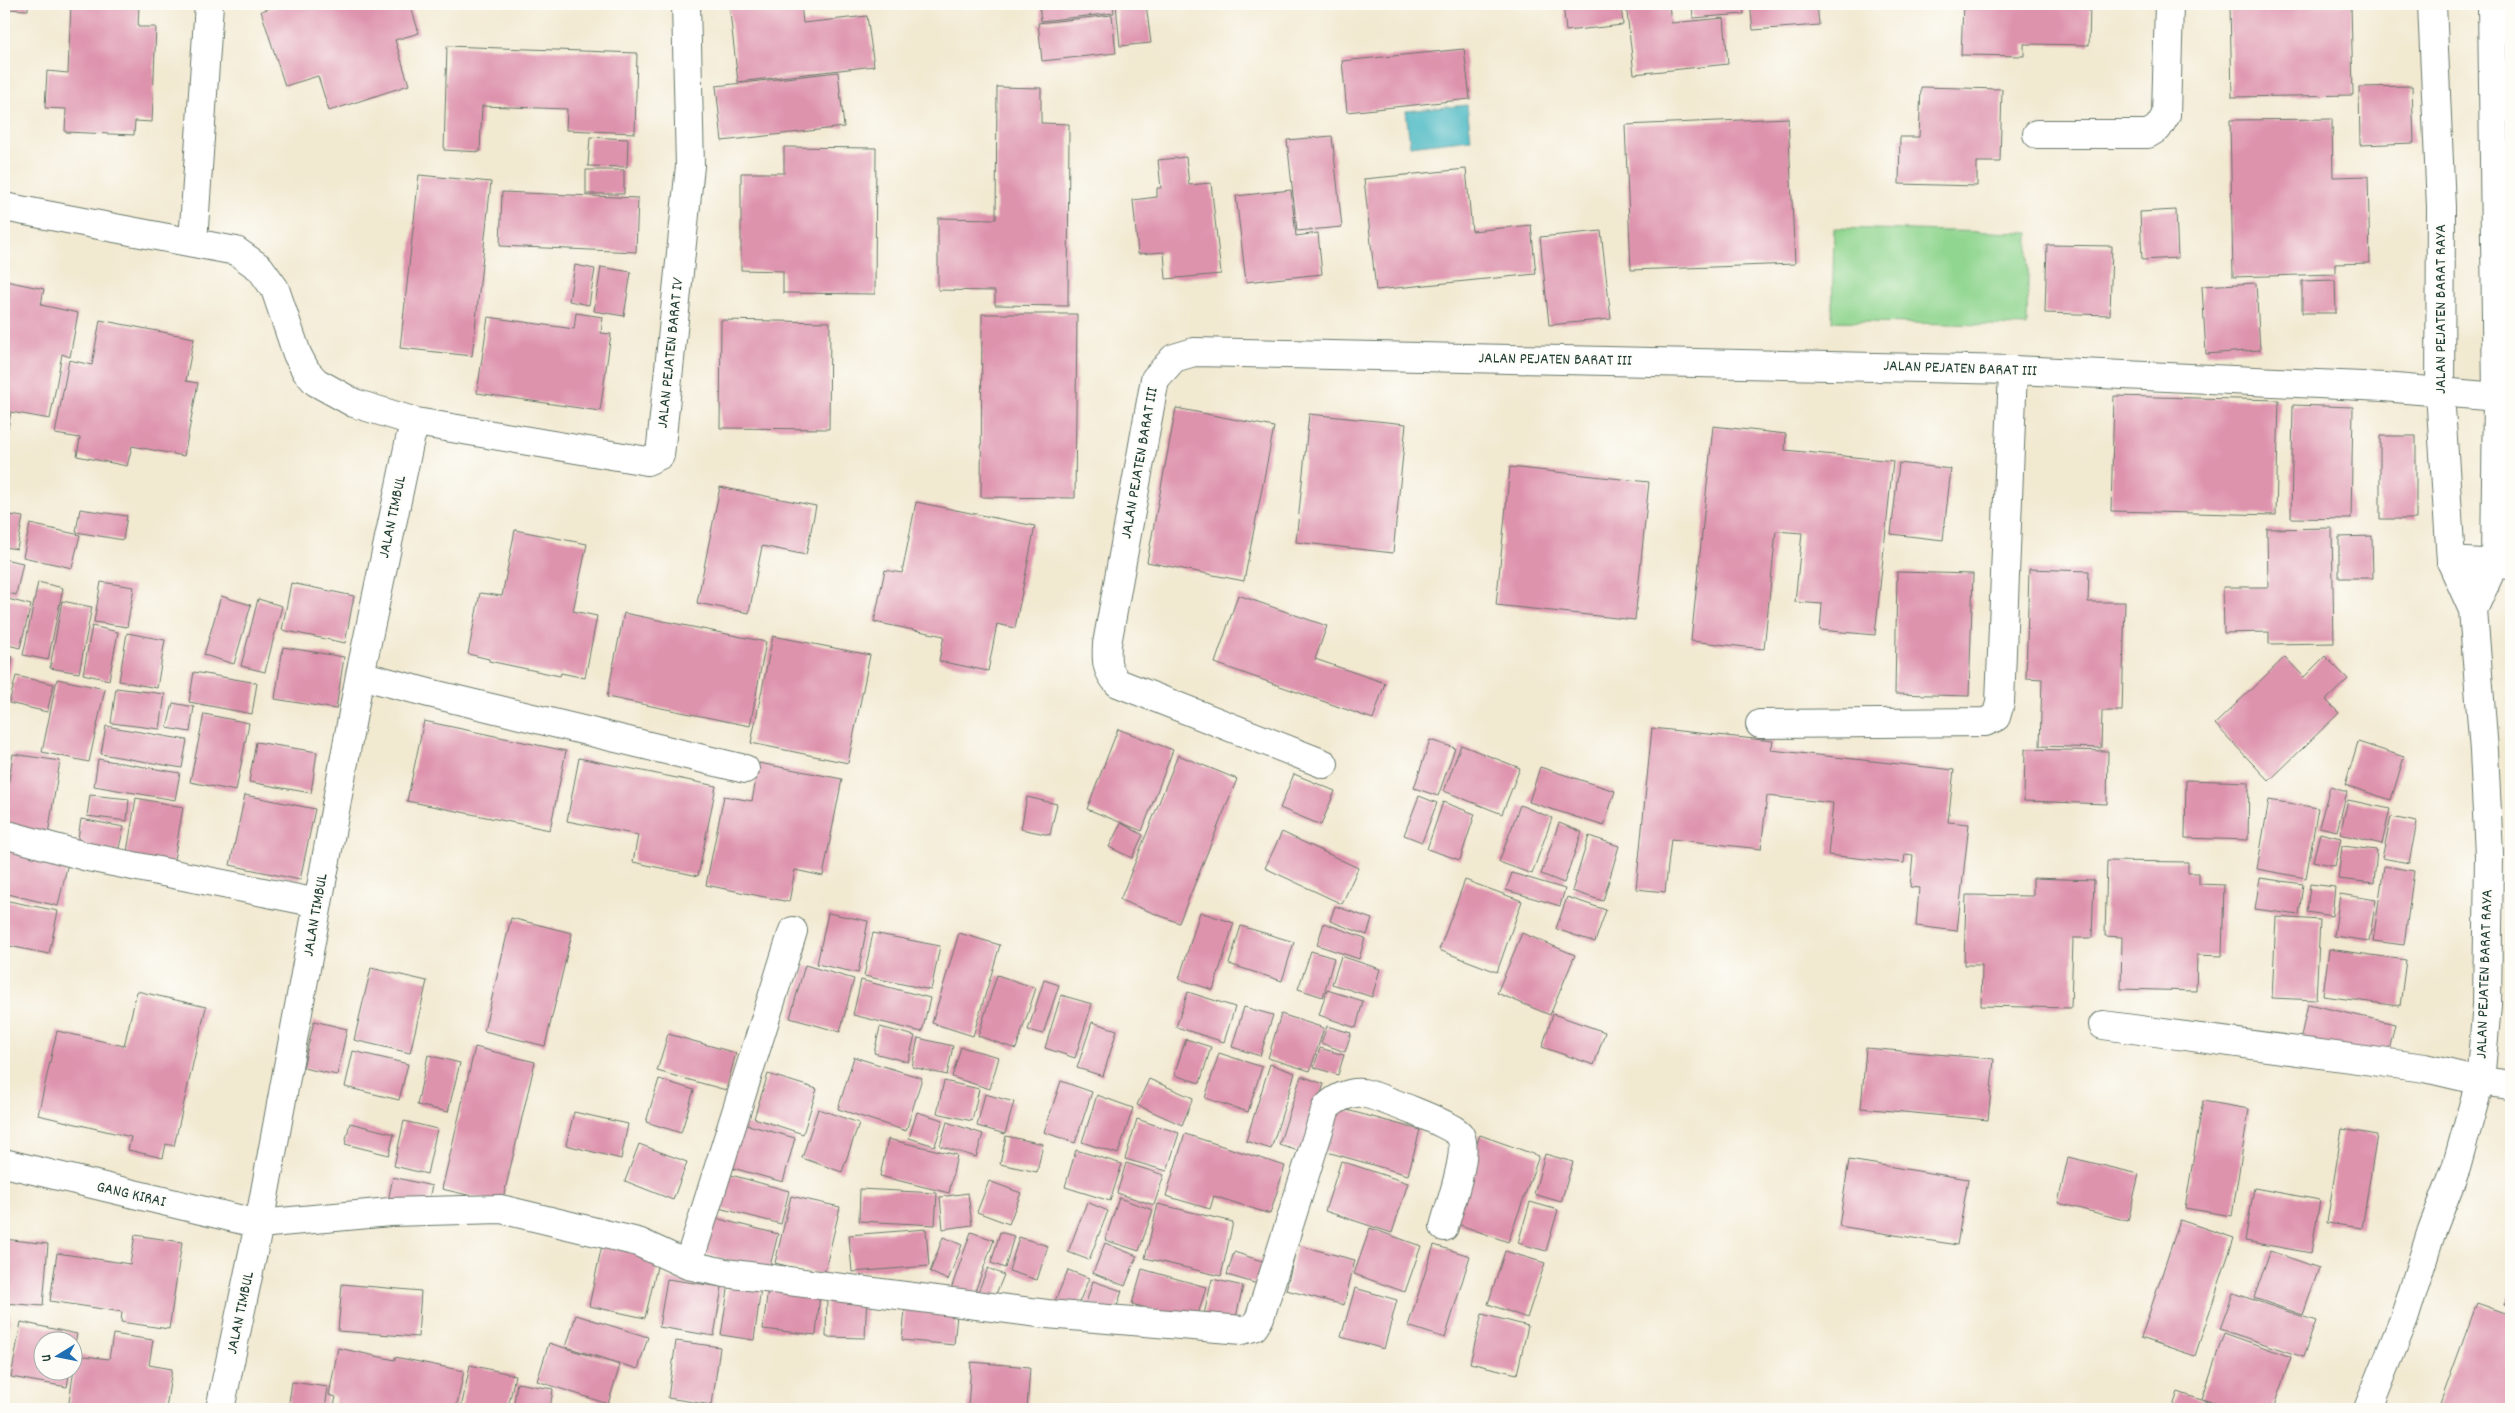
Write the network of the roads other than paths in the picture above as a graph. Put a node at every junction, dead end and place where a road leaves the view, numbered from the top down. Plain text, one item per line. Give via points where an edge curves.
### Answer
1 (209, 4) edge
2 (686, 4) edge
3 (2169, 4) edge
4 (2432, 4) edge
5 (2492, 4) edge
6 (2037, 134) dead end
7 (4, 208) edge
8 (194, 242) junction
9 (2013, 370) junction
10 (2440, 393) junction
11 (2497, 397) junction
12 (416, 422) junction
13 (2451, 561) junction
14 (2503, 564) edge
15 (2473, 610) junction
16 (360, 674) junction
17 (1760, 724) dead end
18 (1324, 764) dead end
19 (745, 770) dead end
20 (4, 834) edge
21 (318, 903) junction
22 (793, 932) dead end
23 (2103, 1025) dead end
24 (2480, 1080) junction
25 (2511, 1084) edge
26 (4, 1163) edge
27 (259, 1224) junction
28 (1444, 1227) dead end
29 (688, 1265) junction
30 (220, 1409) edge
31 (2368, 1409) edge

1 - 8 street
2 - 12 street, JALAN PEJATEN BARAT IV via 690,166 660,455 647,461
3 - 6 street via 2166,115 2158,128 2148,134
4 - 10 street, JALAN PEJATEN BARAT RAYA via 2441,207
5 - 11 street, JALAN PEJATEN BARAT RAYA
7 - 8 street
8 - 12 street via 236,251 260,268 275,289 297,354 316,382 354,403
9 - 10 street, JALAN PEJATEN BARAT III via 2384,387
9 - 17 street via 2000,693 1996,717 1985,722
9 - 18 street, JALAN PEJATEN BARAT III via 1194,352 1174,358 1155,379 1106,664 1118,683
10 - 11 street, JALAN PEJATEN BARAT III
10 - 13 street, JALAN PEJATEN BARAT RAYA
11 - 14 street, JALAN PEJATEN BARAT RAYA
12 - 16 street, JALAN TIMBUL
13 - 14 street
13 - 15 street, JALAN PEJATEN BARAT RAYA
14 - 15 street, JALAN PEJATEN BARAT RAYA
15 - 24 street, JALAN PEJATEN BARAT RAYA via 2489,855 2488,995
16 - 19 street
16 - 21 street, JALAN TIMBUL
20 - 21 street via 88,857
21 - 27 street, JALAN TIMBUL
22 - 29 street
23 - 24 street via 2425,1068
24 - 25 street
24 - 31 street, JALAN PEJATEN BARAT RAYA via 2456,1168 2432,1230 2404,1319
26 - 27 street, GANG KIRAI
27 - 29 street, GANG KIRAI via 390,1212 501,1209 638,1242
27 - 30 street, JALAN TIMBUL
28 - 29 street, GANG KIRAI via 1464,1150 1460,1134 1440,1122 1363,1093 1331,1102 1326,1108 1260,1317 1254,1327 1242,1330 1048,1314 725,1273

